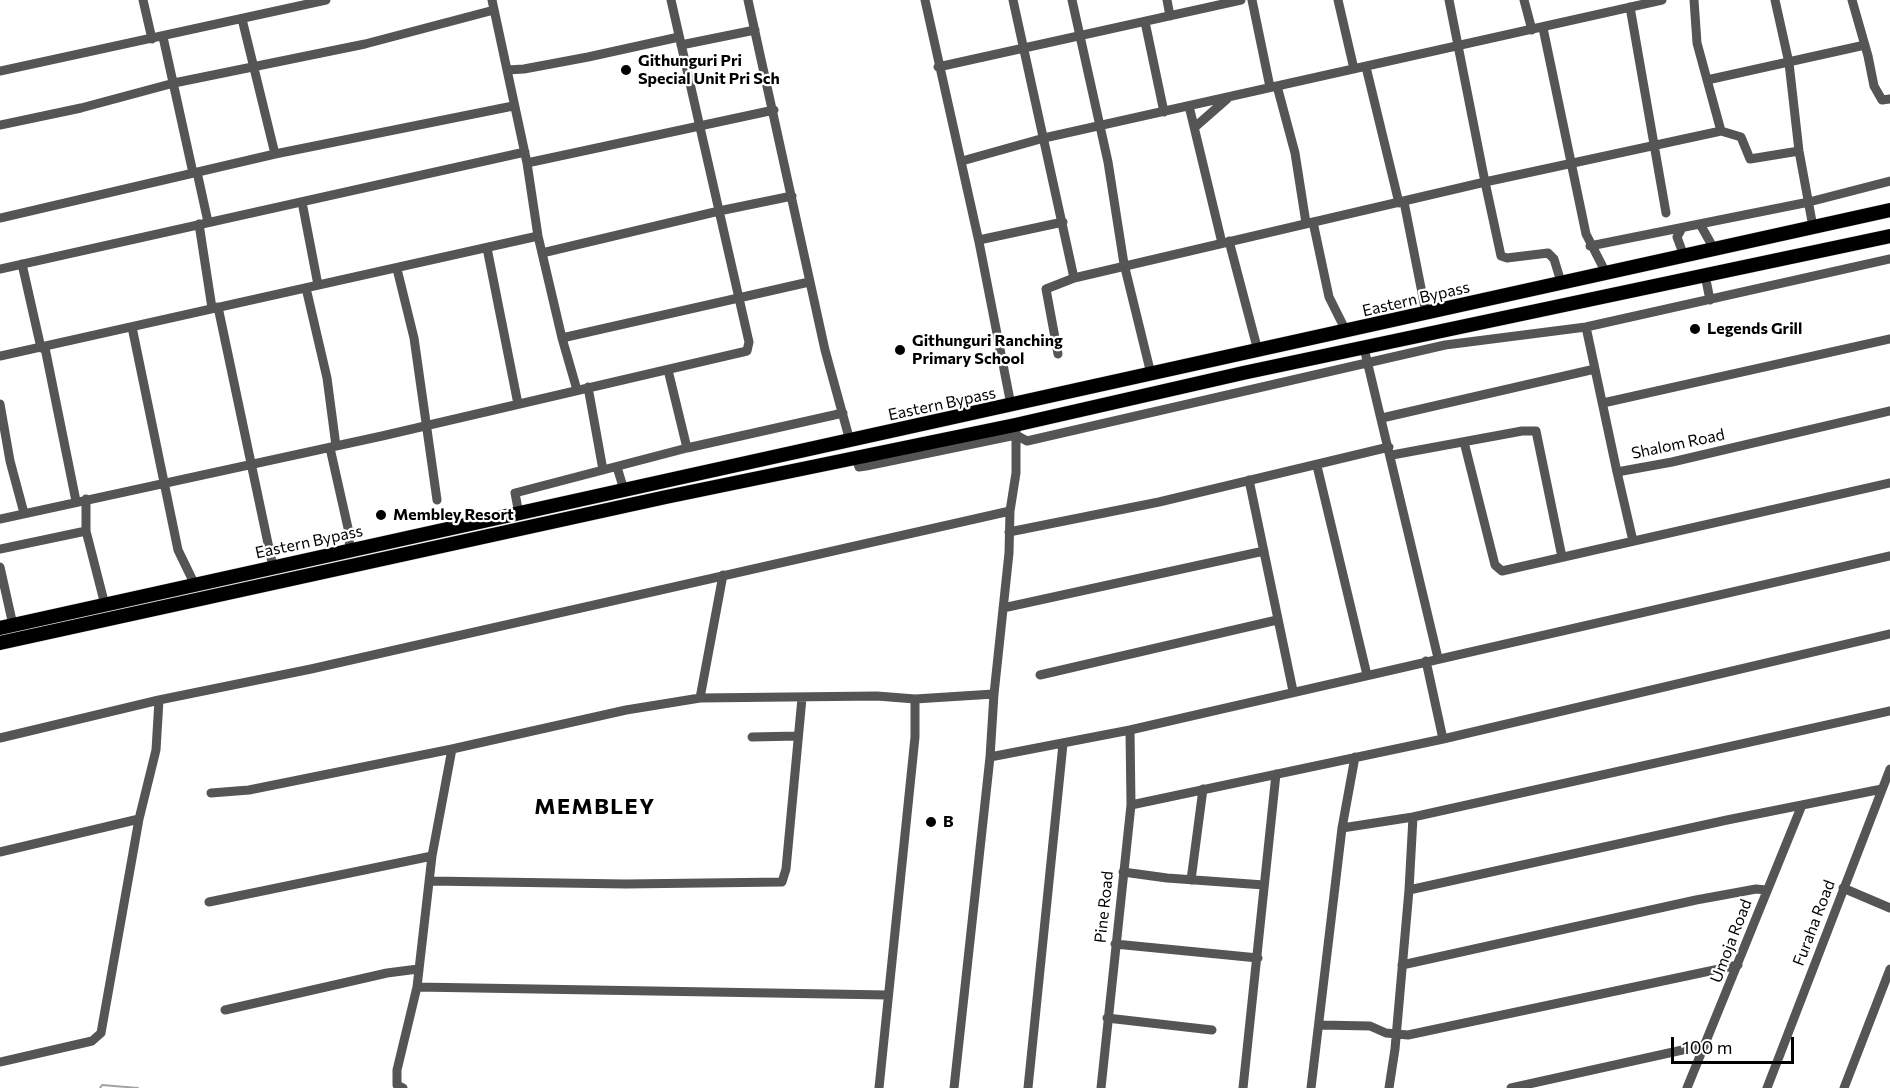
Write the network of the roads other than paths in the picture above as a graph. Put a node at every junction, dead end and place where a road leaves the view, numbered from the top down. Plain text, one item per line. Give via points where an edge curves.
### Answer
1 (143, 0) edge
2 (325, 0) edge
3 (492, 0) edge
4 (671, 0) edge
5 (748, 0) edge
6 (925, 0) edge
7 (1013, 0) edge
8 (1072, 0) edge
9 (1167, 0) edge
10 (1241, 0) edge
11 (1252, 0) edge
12 (1338, 0) edge
13 (1449, 0) edge
14 (1524, 0) edge
15 (1662, 0) edge
16 (1694, 0) edge
17 (1775, 0) edge
18 (1852, 0) edge
19 (1632, 4) edge
20 (494, 10) junction
21 (1170, 16) junction
22 (242, 20) junction
23 (1145, 22) junction
24 (1543, 28) junction
25 (755, 30) junction
26 (1532, 30) junction
27 (163, 37) junction
28 (1079, 38) junction
29 (152, 39) junction
30 (680, 41) junction
31 (1865, 45) junction
32 (1457, 47) junction
33 (1023, 49) junction
34 (1789, 63) junction
35 (254, 66) junction
36 (938, 67) junction
37 (1366, 67) junction
38 (1354, 69) junction
39 (507, 70) junction
40 (0, 71) edge
41 (1707, 80) junction
42 (174, 83) junction
43 (1273, 86) junction
44 (1228, 97) junction
45 (1890, 99) edge
46 (513, 106) junction
47 (1189, 106) junction
48 (774, 110) junction
49 (1164, 112) junction
50 (0, 124) edge
51 (701, 126) junction
52 (1100, 126) junction
53 (1195, 127) junction
54 (1720, 131) junction
55 (1044, 138) junction
56 (1654, 146) junction
57 (1799, 151) junction
58 (525, 152) junction
59 (275, 154) junction
60 (962, 161) junction
61 (1569, 162) junction
62 (527, 163) junction
63 (195, 172) junction
64 (1890, 181) edge
65 (1485, 182) junction
66 (792, 196) junction
67 (302, 202) junction
68 (1401, 202) junction
69 (1809, 202) junction
70 (1890, 210) edge
71 (719, 211) junction
72 (1666, 213) dead end
73 (0, 218) edge
74 (1063, 222) junction
75 (1309, 222) junction
76 (203, 223) junction
77 (1700, 224) junction
78 (1813, 227) junction
79 (1682, 228) junction
80 (538, 236) junction
81 (1890, 236) edge
82 (979, 240) junction
83 (1225, 242) junction
84 (1590, 246) junction
85 (487, 248) junction
86 (1714, 249) junction
87 (542, 253) junction
88 (1684, 256) junction
89 (1890, 259) edge
90 (22, 264) junction
91 (1124, 264) junction
92 (0, 269) edge
93 (397, 269) junction
94 (1606, 273) junction
95 (1706, 275) junction
96 (1074, 278) junction
97 (809, 282) junction
98 (1561, 282) junction
99 (318, 285) junction
100 (306, 288) junction
101 (738, 298) junction
102 (1710, 300) junction
103 (215, 308) junction
104 (1426, 314) junction
105 (132, 327) junction
106 (1586, 327) junction
107 (1346, 331) junction
108 (562, 338) junction
109 (1890, 339) edge
110 (43, 348) junction
111 (1364, 348) junction
112 (1258, 351) junction
113 (1058, 354) dead end
114 (0, 356) edge
115 (1368, 364) junction
116 (1595, 369) junction
117 (668, 370) junction
118 (1151, 374) junction
119 (588, 387) junction
120 (577, 390) junction
121 (1135, 398) junction
122 (1603, 403) junction
123 (0, 404) edge
124 (518, 404) junction
125 (1011, 405) junction
126 (1890, 411) edge
127 (843, 413) junction
128 (1138, 415) junction
129 (957, 417) junction
130 (1382, 418) junction
131 (425, 426) junction
132 (1016, 430) junction
133 (960, 436) junction
134 (850, 441) junction
135 (1464, 442) junction
136 (333, 447) junction
137 (687, 448) junction
138 (1390, 451) junction
139 (855, 456) junction
140 (5, 462) edge
141 (252, 464) junction
142 (1317, 466) junction
143 (617, 467) junction
144 (603, 470) junction
145 (1617, 472) junction
146 (1249, 480) junction
147 (164, 483) junction
148 (1890, 483) edge
149 (624, 490) junction
150 (81, 500) junction
151 (437, 500) dead end
152 (1010, 511) junction
153 (24, 513) junction
154 (519, 514) junction
155 (0, 519) edge
156 (86, 531) junction
157 (1009, 532) junction
158 (1633, 541) junction
159 (0, 549) edge
160 (350, 550) junction
161 (1264, 551) junction
162 (1890, 556) edge
163 (1562, 557) junction
164 (0, 567) edge
165 (273, 567) junction
166 (723, 575) junction
167 (195, 585) junction
168 (3, 598) edge
169 (105, 605) junction
170 (1003, 608) junction
171 (1277, 620) junction
172 (7, 626) edge
173 (1890, 634) edge
174 (0, 643) edge
175 (1438, 657) junction
176 (1426, 661) junction
177 (1040, 675) dead end
178 (1367, 675) junction
179 (1293, 691) junction
180 (994, 694) junction
181 (700, 698) junction
182 (802, 698) junction
183 (915, 699) junction
184 (159, 700) junction
185 (1890, 711) edge
186 (1130, 730) junction
187 (798, 736) junction
188 (752, 737) dead end
189 (0, 738) edge
190 (1443, 739) junction
191 (1063, 744) junction
192 (452, 749) junction
193 (990, 757) junction
194 (1355, 758) junction
195 (1890, 769) edge
196 (1276, 774) junction
197 (1203, 789) junction
198 (1882, 789) junction
199 (211, 793) dead end
200 (1131, 805) junction
201 (1802, 805) junction
202 (1413, 817) junction
203 (139, 819) junction
204 (1342, 828) junction
205 (0, 852) edge
206 (432, 856) junction
207 (1123, 872) junction
208 (1191, 880) junction
209 (430, 881) junction
210 (1264, 885) junction
211 (1843, 888) junction
212 (1409, 890) junction
213 (1766, 890) junction
214 (209, 902) dead end
215 (1890, 908) edge
216 (1115, 944) junction
217 (1258, 958) junction
218 (1402, 965) junction
219 (1738, 965) junction
220 (418, 969) junction
221 (1890, 969) edge
222 (417, 987) junction
223 (888, 995) junction
224 (225, 1010) dead end
225 (1107, 1018) junction
226 (1320, 1025) junction
227 (1212, 1030) dead end
228 (1396, 1035) junction
229 (1705, 1045) junction
230 (0, 1062) edge
231 (403, 1088) edge
232 (879, 1088) edge
233 (954, 1088) edge
234 (1028, 1088) edge
235 (1101, 1088) edge
236 (1243, 1088) edge
237 (1311, 1088) edge
238 (1389, 1088) edge
239 (1510, 1088) edge
240 (1688, 1088) edge
241 (1767, 1088) edge
242 (1844, 1088) edge

1 - 29 street
2 - 22 street
3 - 20 street
4 - 30 street
5 - 25 street
6 - 36 street
7 - 33 street
8 - 28 street
9 - 21 street
10 - 21 street
11 - 43 street
12 - 38 street
13 - 32 street
14 - 26 street
15 - 19 street
16 - 41 street via 1697,43
17 - 34 street
18 - 31 street
19 - 24 street
19 - 56 street
20 - 35 street via 365,44
20 - 39 street
21 - 23 street
22 - 27 street
22 - 35 street
23 - 28 street
23 - 49 street
24 - 26 street
24 - 61 street
25 - 30 street
25 - 48 street
26 - 32 street
27 - 29 street
27 - 42 street
28 - 33 street
28 - 52 street
29 - 40 street
30 - 39 street
30 - 51 street
31 - 34 street
31 - 45 street via 1877,94 1882,100
32 - 37 street
32 - 65 street
33 - 36 street
33 - 55 street
34 - 41 street
34 - 57 street
35 - 42 street
35 - 59 street
36 - 60 street
37 - 38 street
37 - 68 street
38 - 43 street
39 - 46 street
41 - 54 street
42 - 50 street via 81,108
42 - 63 street
43 - 44 street
43 - 75 street via 1295,153
44 - 47 street
44 - 53 street
46 - 58 street
46 - 59 street
47 - 49 street
47 - 53 street
48 - 51 street
48 - 66 street
49 - 52 street
51 - 62 street
51 - 71 street
52 - 55 street
52 - 91 street
53 - 83 street
54 - 56 street
54 - 57 street via 1741,137 1750,159
55 - 60 street
55 - 74 street
56 - 61 street
56 - 72 street
57 - 69 street
58 - 62 street
58 - 67 street
59 - 63 street
60 - 82 street
61 - 65 street
61 - 84 street
62 - 80 street
63 - 73 street
63 - 76 street
64 - 69 street
65 - 68 street
65 - 98 street via 1501,256 1548,253
66 - 71 street
66 - 97 street
67 - 76 street
67 - 99 street
68 - 75 street
68 - 104 street
69 - 77 street
69 - 78 street
70 - 78 main road, Eastern Bypass
71 - 87 street
71 - 101 street
74 - 82 street
74 - 96 street
75 - 83 street
75 - 107 street via 1329,297
76 - 90 street
76 - 103 street
77 - 79 street
77 - 86 street
78 - 86 main road, Eastern Bypass
79 - 84 street
79 - 88 street via 1677,237
80 - 85 street
80 - 87 street
81 - 95 main road, Eastern Bypass
82 - 125 street
83 - 91 street
83 - 112 street
84 - 94 street
85 - 93 street
85 - 124 street
86 - 88 main road, Eastern Bypass
87 - 108 street
88 - 94 main road, Eastern Bypass
89 - 102 street
90 - 92 street
90 - 110 street
91 - 96 street
91 - 118 street
93 - 99 street
93 - 131 street via 414,338
94 - 98 main road, Eastern Bypass
95 - 102 street
95 - 111 main road, Eastern Bypass
96 - 113 street via 1046,289
97 - 101 street
97 - 127 street
98 - 104 main road, Eastern Bypass
99 - 100 street
100 - 103 street
100 - 136 street via 327,378
101 - 108 street
101 - 117 street via 749,349
102 - 106 street
103 - 105 street
103 - 141 street
104 - 107 main road, Eastern Bypass
105 - 110 street
105 - 147 street
106 - 115 street via 1445,345
106 - 116 street, Shalom Road
107 - 112 main road, Eastern Bypass
108 - 120 street
109 - 122 street
110 - 114 street
110 - 150 street
111 - 115 street
111 - 121 main road, Eastern Bypass
112 - 118 main road, Eastern Bypass
115 - 128 street
115 - 130 street
116 - 122 street, Shalom Road
116 - 130 street
117 - 119 street
117 - 137 street
118 - 125 main road, Eastern Bypass
119 - 120 street
119 - 144 street
120 - 124 street
121 - 128 street
121 - 132 main road, Eastern Bypass
122 - 145 street, Shalom Road
123 - 140 street
124 - 131 street
125 - 129 main road, Eastern Bypass
126 - 145 street, Shalom Road
127 - 134 street
127 - 137 street
128 - 132 street via 1027,441
129 - 133 main road
129 - 134 main road, Eastern Bypass
130 - 138 street
131 - 136 street
131 - 151 street
132 - 133 main road, Eastern Bypass
132 - 139 street via 867,466 859,467
132 - 152 street via 1016,473
133 - 139 main road, Eastern Bypass
134 - 149 main road, Eastern Bypass
135 - 138 street
135 - 163 street via 1496,568 1507,571
135 - 163 street via 1536,431
136 - 141 street
136 - 160 street
137 - 143 street
138 - 142 street
138 - 175 street
139 - 174 main road, Eastern Bypass
140 - 153 street
141 - 147 street
141 - 165 street
142 - 146 street
142 - 178 street
143 - 144 street
143 - 149 street
144 - 154 street via 515,493
145 - 158 street
146 - 157 street
146 - 161 street
147 - 150 street
147 - 167 street via 178,550
148 - 158 street
149 - 154 main road, Eastern Bypass
150 - 153 street
150 - 156 street
152 - 157 street
152 - 166 street
153 - 155 street
154 - 160 main road, Eastern Bypass
156 - 159 street
156 - 169 street
157 - 170 street
158 - 163 street
160 - 165 main road, Eastern Bypass
161 - 170 street
161 - 171 street
162 - 175 street
164 - 168 street
165 - 167 main road, Eastern Bypass
166 - 181 street
166 - 184 street
167 - 169 main road, Eastern Bypass
168 - 172 street
169 - 172 main road, Eastern Bypass
170 - 180 street
171 - 177 street
171 - 179 street
173 - 190 street
175 - 176 street
176 - 178 street
176 - 190 street
178 - 179 street
179 - 186 street
180 - 183 street
180 - 193 street
181 - 182 street
181 - 192 street via 626,710
182 - 183 street
182 - 187 street
183 - 223 street via 915,737
184 - 189 street
184 - 203 street via 156,750
185 - 202 street
186 - 191 street
186 - 200 street, Pine Road
187 - 188 street
187 - 209 street via 782,882
190 - 194 street
191 - 193 street
191 - 234 street
192 - 199 street via 249,790
192 - 206 street
193 - 233 street
194 - 196 street
194 - 204 street
195 - 198 street, Furaha Road
196 - 197 street
196 - 210 street
197 - 200 street
197 - 208 street
198 - 201 street
198 - 211 street, Furaha Road
200 - 207 street, Pine Road
201 - 212 street
201 - 213 street, Umoja Road
202 - 204 street
202 - 212 street
203 - 205 street
203 - 230 street via 99,1037
204 - 226 street
206 - 209 street
206 - 214 street
207 - 208 street
207 - 216 street, Pine Road
208 - 210 street
209 - 220 street
210 - 217 street
211 - 215 street
211 - 241 street, Furaha Road
212 - 218 street
213 - 218 street via 1696,900
213 - 219 street, Umoja Road
216 - 217 street
216 - 225 street, Pine Road
217 - 236 street
218 - 228 street
219 - 228 street via 1441,1030
219 - 229 street, Umoja Road
220 - 222 street
220 - 224 street
221 - 242 street
222 - 223 street
222 - 231 street via 397,1070 397,1085
223 - 232 street
225 - 227 street
225 - 235 street, Pine Road
226 - 228 street via 1370,1026
226 - 237 street
228 - 238 street
229 - 239 street
229 - 240 street, Umoja Road

